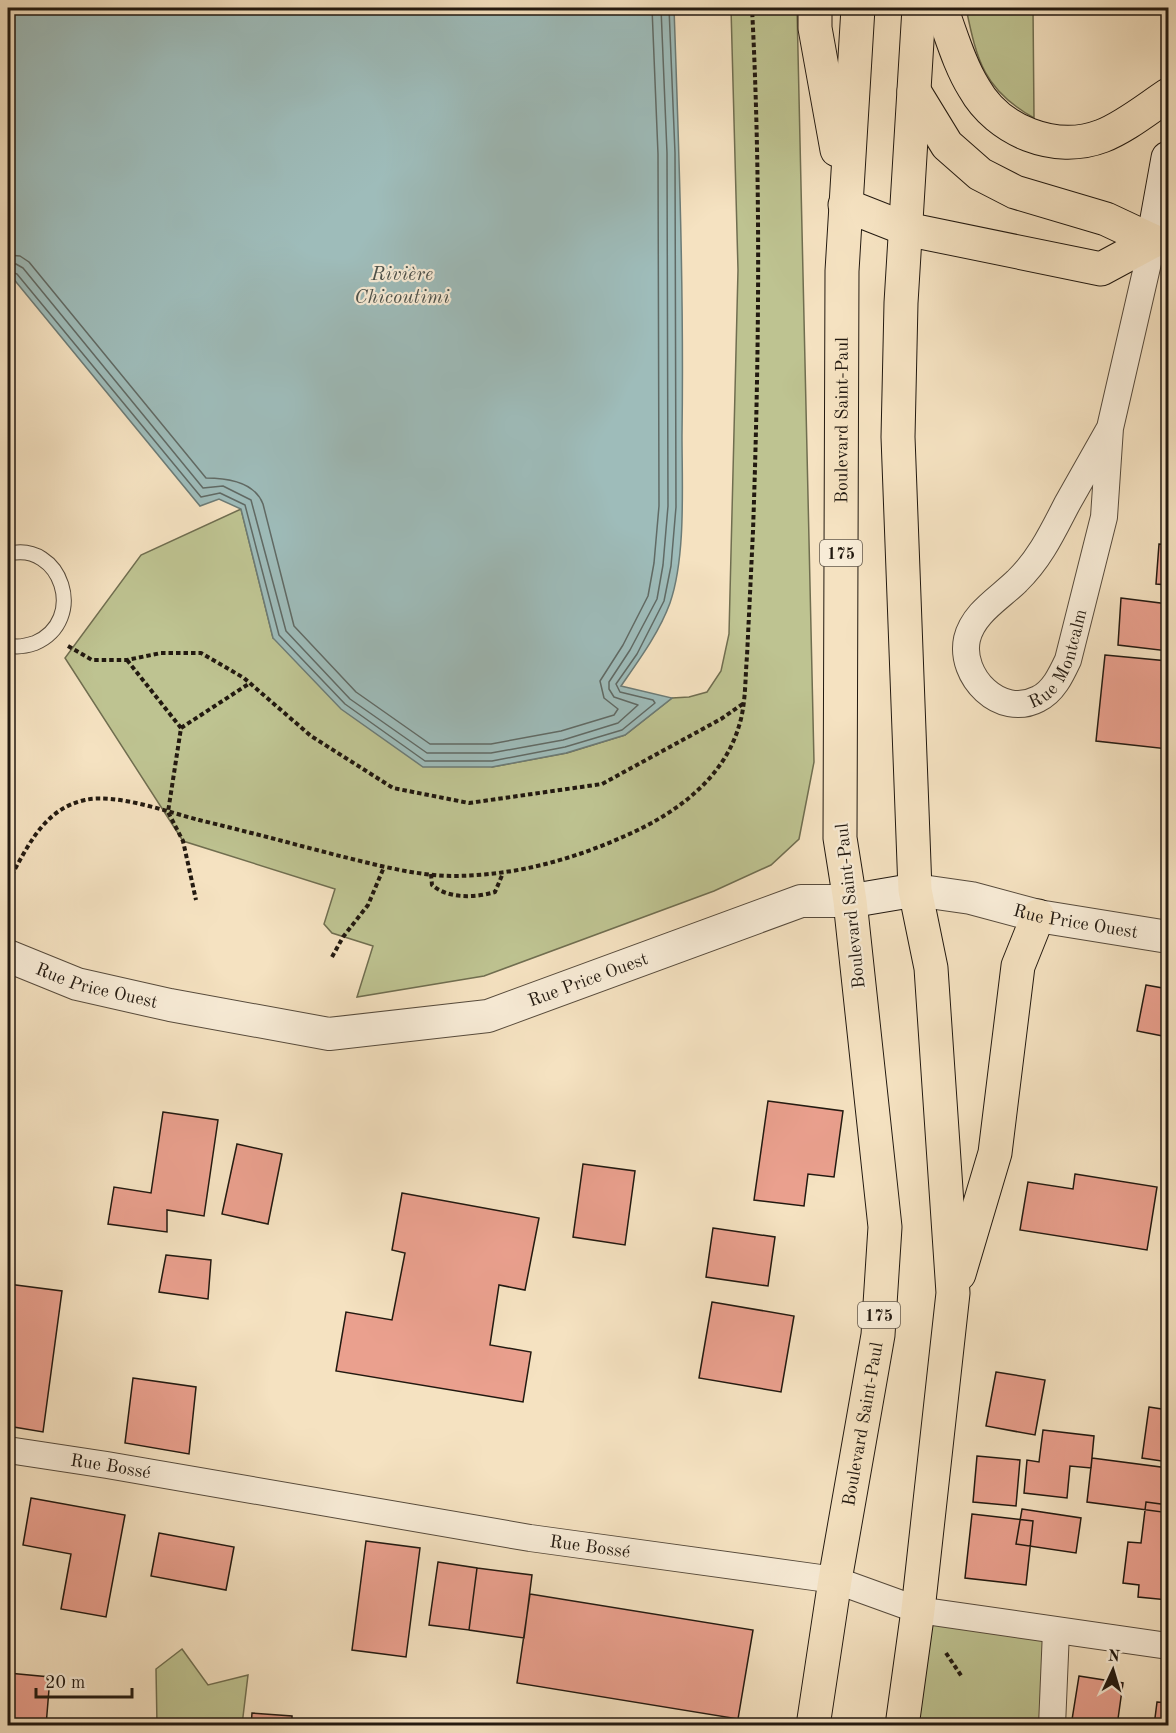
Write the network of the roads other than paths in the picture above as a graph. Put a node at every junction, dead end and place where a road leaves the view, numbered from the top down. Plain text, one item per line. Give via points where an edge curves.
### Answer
1 (815, 8) edge
2 (858, 8) edge
3 (919, 8) edge
4 (941, 8) edge
5 (914, 92) junction
6 (1168, 95) edge
7 (1168, 158) edge
8 (845, 205) junction
9 (906, 229) junction
10 (1161, 243) edge
11 (1110, 428) junction
12 (8, 554) edge
13 (8, 645) edge
14 (915, 890) junction
15 (850, 901) junction
16 (1038, 916) junction
17 (1168, 938) edge
18 (9, 961) edge
19 (953, 1293) junction
20 (8, 1450) edge
21 (835, 1580) junction
22 (918, 1610) junction
23 (1056, 1630) junction
24 (1168, 1646) edge
25 (813, 1725) edge
26 (902, 1725) edge
27 (1052, 1725) edge

1 - 8 main road via 815,28
2 - 8 main road, Boulevard Saint-Paul / 175
3 - 5 main road
4 - 6 main road via 966,74 981,100 1002,119 1033,136 1064,142 1094,139
5 - 9 main road
5 - 10 main road via 947,146 980,174 1023,195 1106,219
7 - 10 main road, Rue Montcalm
8 - 9 main road
8 - 15 main road, Boulevard Saint-Paul / 175 via 840,838
9 - 10 main road via 1101,269
9 - 14 main road via 898,437
10 - 11 street, Rue Montcalm
11 - 11 street, Rue Montcalm via 1040,554 970,629 968,666 977,683 1000,700 1024,704 1040,699 1068,660 1104,517
12 - 13 lane via 28,554 53,568 64,598 63,614 48,635 29,645
14 - 15 main road, Rue Price Ouest
14 - 16 street, Rue Price Ouest via 970,898
14 - 19 main road via 930,968
15 - 18 street, Rue Price Ouest via 801,901 489,1017 329,1034 77,984
15 - 21 main road, Boulevard Saint-Paul / 175 via 885,1227 878,1335
16 - 17 street, Rue Price Ouest
16 - 19 main road via 1018,966 995,1153
19 - 22 main road
20 - 21 street, Rue Bossé via 530,1538
21 - 22 street, Rue Bossé
21 - 25 main road, Boulevard Saint-Paul / 175
22 - 23 street, Rue Bossé
22 - 26 main road
23 - 24 street, Rue Bossé
23 - 27 street

